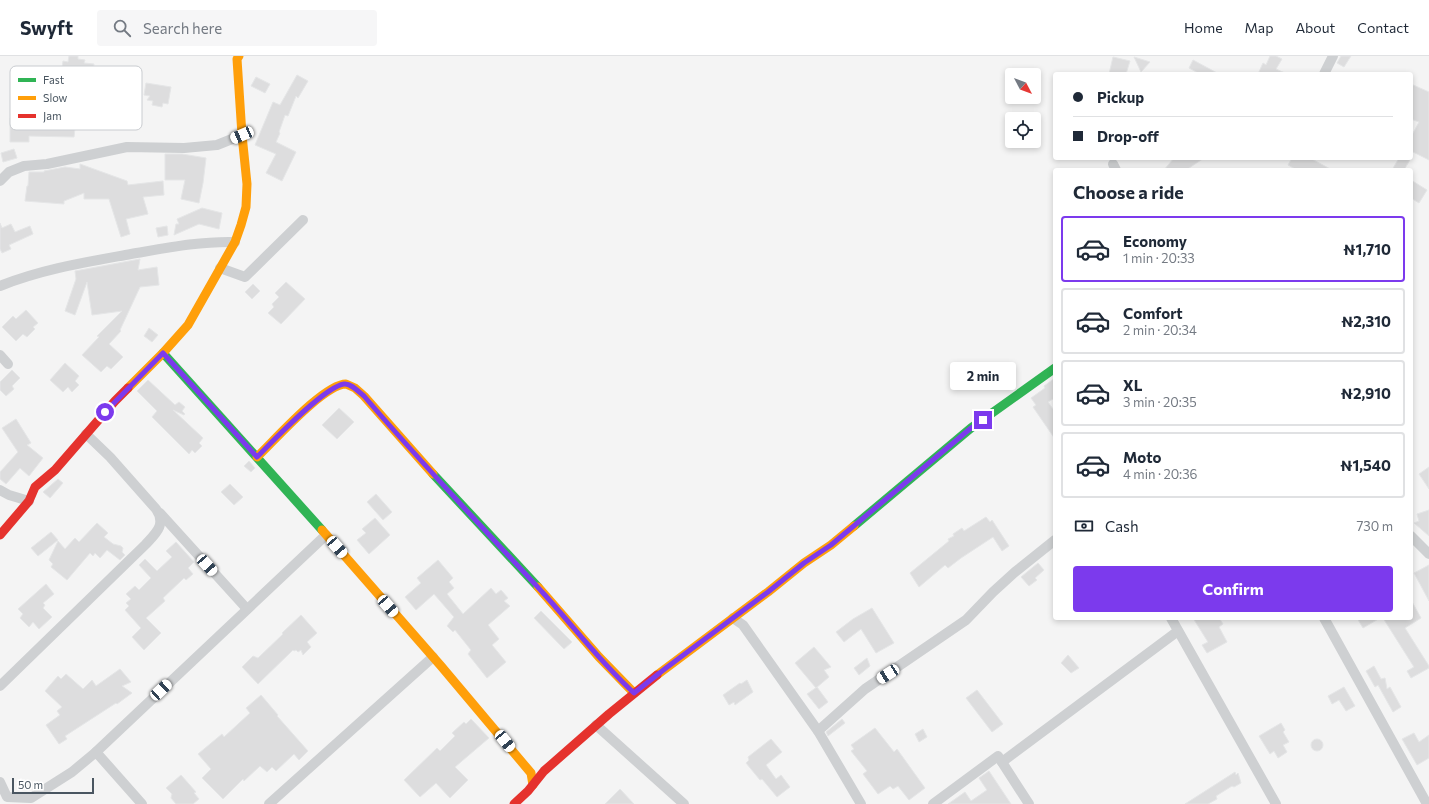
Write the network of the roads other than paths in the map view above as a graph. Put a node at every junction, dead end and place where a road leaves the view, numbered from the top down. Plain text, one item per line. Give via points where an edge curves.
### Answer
1 (1333, 56) edge
2 (235, 57) edge
3 (1325, 72) edge
4 (242, 135) junction
5 (0, 181) edge
6 (303, 220) dead end
7 (235, 242) junction
8 (220, 268) junction
9 (0, 286) edge
10 (163, 353) junction
11 (0, 355) edge
12 (8, 364) dead end
13 (1053, 369) edge
14 (86, 434) junction
15 (257, 457) junction
16 (0, 490) edge
17 (29, 501) junction
18 (156, 509) junction
19 (0, 535) edge
20 (326, 535) junction
21 (1413, 538) edge
22 (1053, 542) edge
23 (1429, 554) edge
24 (247, 609) junction
25 (733, 618) junction
26 (1171, 620) edge
27 (1325, 620) edge
28 (1178, 631) junction
29 (433, 657) junction
30 (0, 686) edge
31 (634, 693) junction
32 (596, 725) junction
33 (818, 731) junction
34 (96, 752) junction
35 (1002, 762) junction
36 (544, 771) junction
37 (531, 773) junction
38 (0, 782) edge
39 (533, 785) junction
40 (142, 804) edge
41 (269, 804) edge
42 (514, 804) edge
43 (684, 804) edge
44 (861, 804) edge
45 (933, 804) edge
46 (1029, 804) edge
47 (1276, 804) edge
48 (1427, 804) edge

1 - 3 street
2 - 4 street
4 - 5 street via 209,146 127,147 47,164 24,166 9,172
4 - 7 street via 247,184 246,207
6 - 8 street via 244,277
7 - 8 street
7 - 9 street via 183,245 97,260 23,276
8 - 10 street via 188,325
10 - 14 street
10 - 15 street
11 - 12 street
13 - 25 street via 971,428 831,545
14 - 17 street via 55,470 35,487
14 - 18 street
15 - 20 street
15 - 31 street via 328,391 344,384 351,386 364,396 557,608 616,677
16 - 17 street
17 - 19 street
18 - 24 street
18 - 30 street via 161,523 156,533
20 - 24 street
20 - 29 street
21 - 23 street
22 - 33 street via 1015,572 966,620 865,689
24 - 34 street
25 - 31 street
25 - 33 street via 743,625
26 - 28 street
27 - 48 street
28 - 35 street
28 - 47 street
29 - 37 street
29 - 41 street
31 - 32 street
32 - 36 street
32 - 43 street
33 - 44 street
34 - 38 street via 72,772 31,798 7,797
34 - 40 street
35 - 45 street via 998,756
35 - 46 street
36 - 37 street
36 - 39 street
37 - 39 street
39 - 42 street

